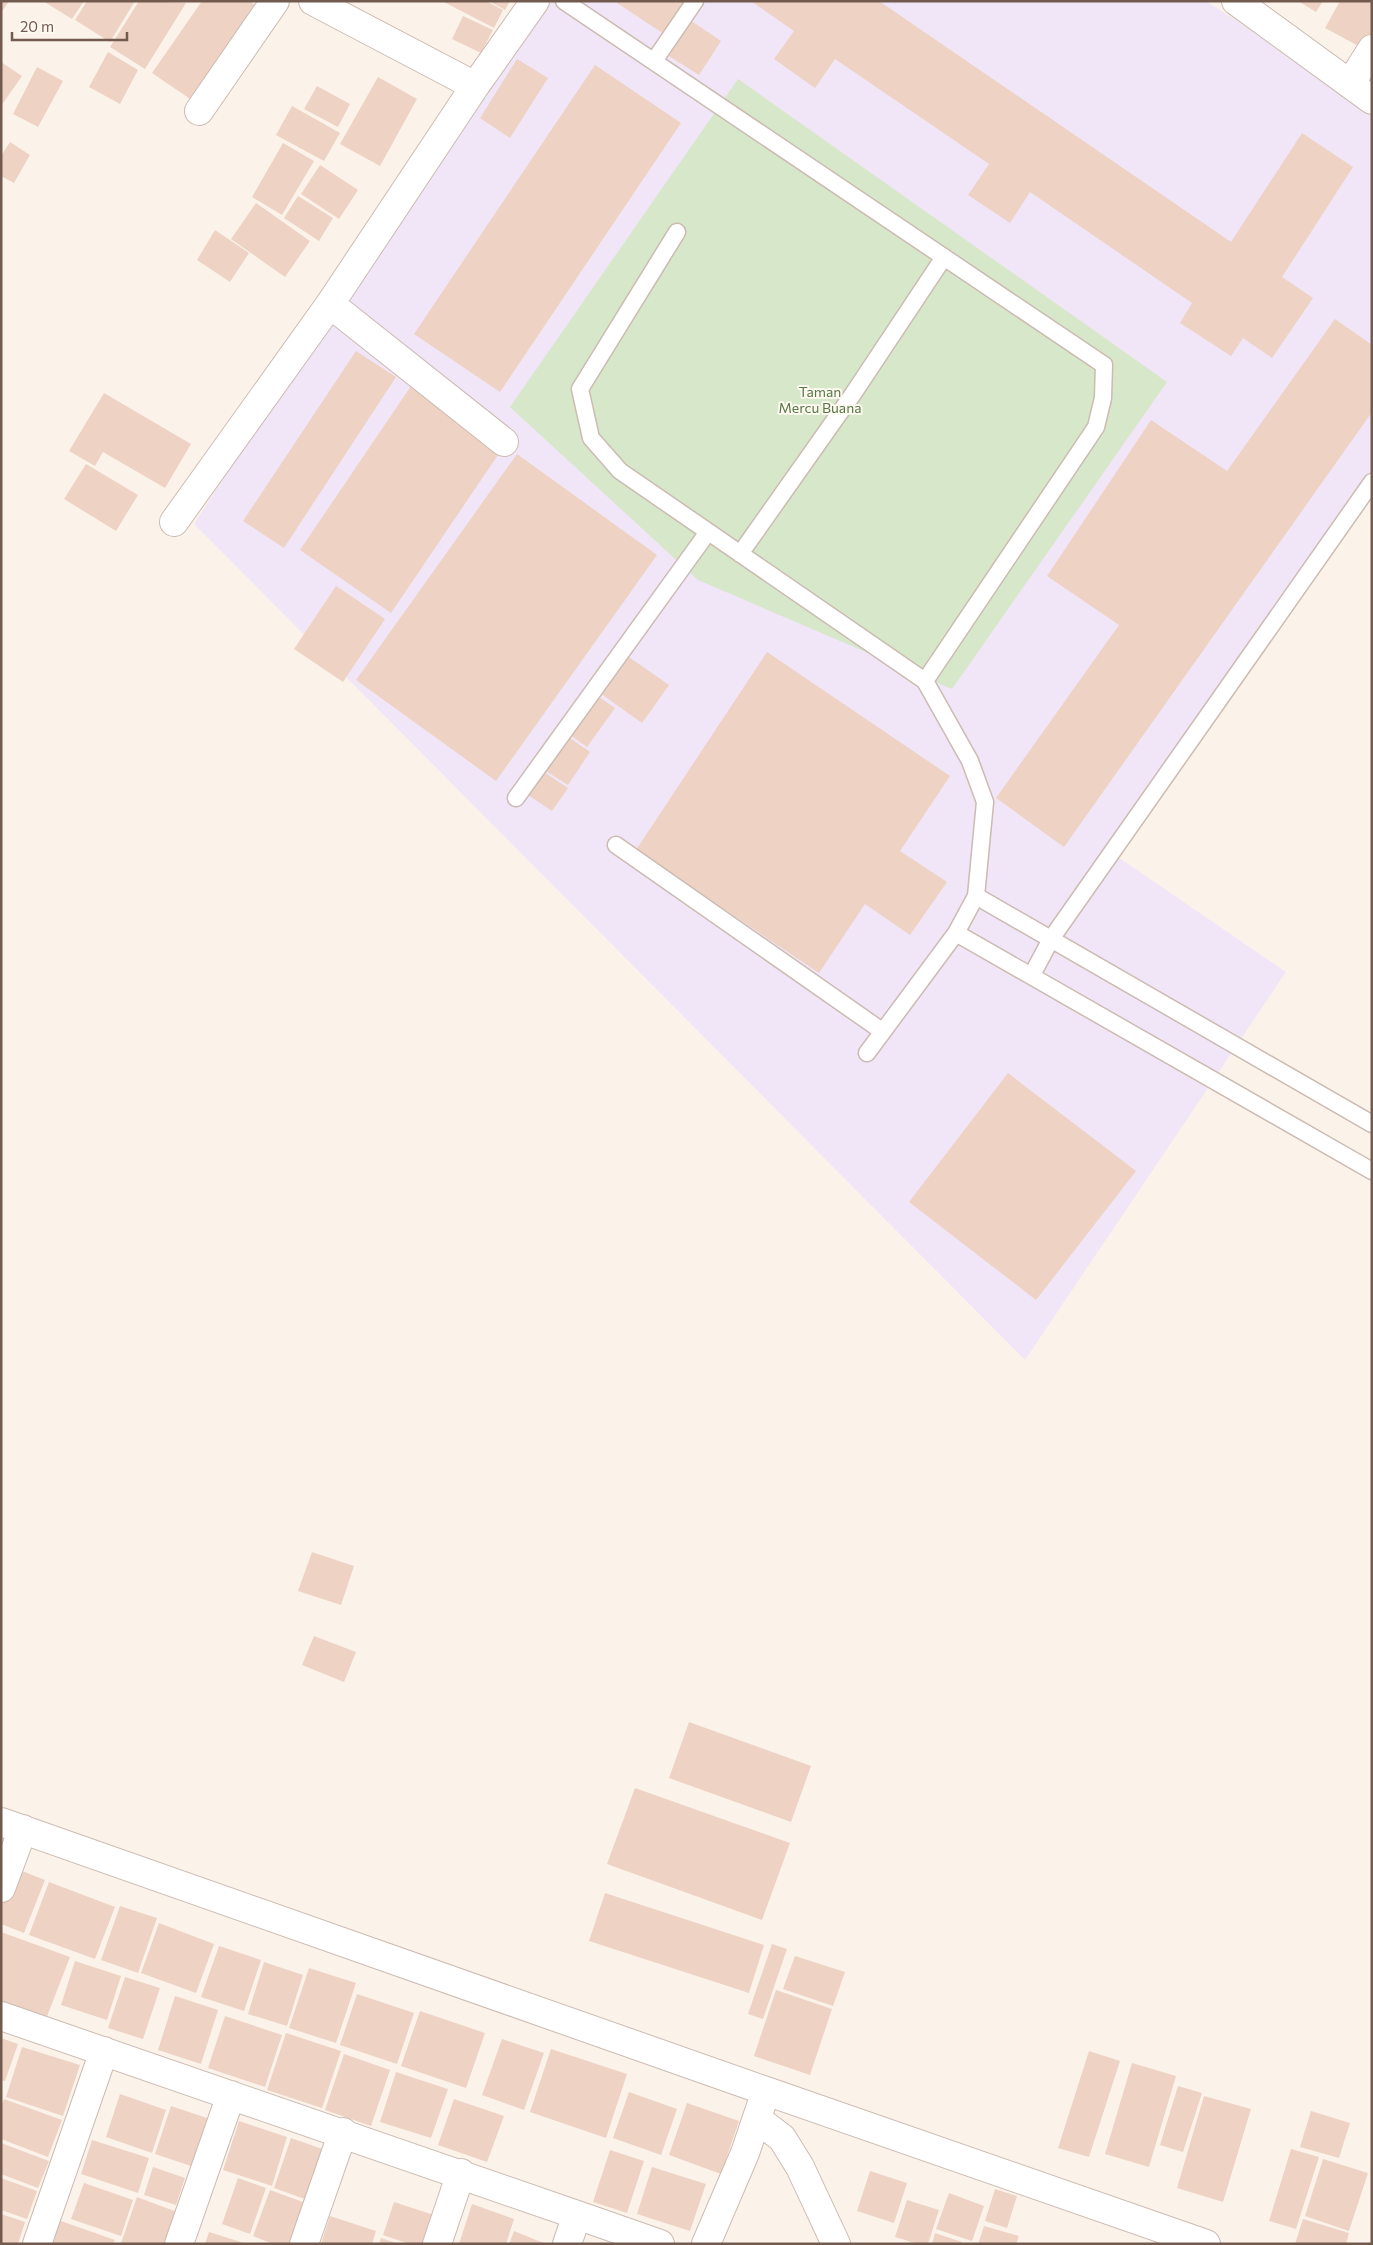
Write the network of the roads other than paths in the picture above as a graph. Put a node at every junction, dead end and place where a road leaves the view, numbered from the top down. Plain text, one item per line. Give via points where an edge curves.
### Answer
1 (275, 1) edge
2 (312, 1) edge
3 (535, 1) edge
4 (564, 1) edge
5 (695, 1) edge
6 (1236, 1) edge
7 (1372, 49) edge
8 (654, 61) junction
9 (1350, 84) junction
10 (475, 86) junction
11 (1372, 100) edge
12 (199, 111) dead end
13 (677, 232) dead end
14 (944, 257) junction
15 (330, 304) junction
16 (504, 442) dead end
17 (1372, 482) edge
18 (174, 522) dead end
19 (708, 532) junction
20 (740, 554) junction
21 (925, 682) junction
22 (516, 798) dead end
23 (616, 845) dead end
24 (976, 896) junction
25 (956, 933) junction
26 (1051, 939) junction
27 (1032, 975) junction
28 (882, 1031) junction
29 (867, 1054) dead end
30 (1372, 1124) edge
31 (1372, 1171) edge
32 (12, 1826) edge
33 (1, 1888) edge
34 (1, 2016) edge
35 (104, 2051) junction
36 (766, 2091) junction
37 (231, 2095) junction
38 (757, 2119) junction
39 (343, 2132) junction
40 (461, 2174) junction
41 (577, 2215) junction
42 (37, 2244) edge
43 (179, 2244) edge
44 (304, 2244) edge
45 (437, 2244) edge
46 (567, 2244) edge
47 (660, 2244) edge
48 (706, 2244) edge
49 (836, 2244) edge
50 (1206, 2244) edge

1 - 12 street
2 - 10 street
3 - 10 street
4 - 8 lane
5 - 8 lane
6 - 9 street
7 - 9 street
8 - 14 lane
9 - 11 street
10 - 15 street
13 - 19 lane via 580,389 591,438 620,471
14 - 20 lane
14 - 21 lane via 1104,365 1103,398 1096,427
15 - 16 street
15 - 18 street
17 - 26 lane
19 - 20 lane
19 - 22 lane
20 - 21 lane
21 - 24 lane via 970,761 984,802
23 - 28 lane
24 - 25 lane
24 - 26 lane
25 - 27 lane
25 - 28 lane
26 - 27 lane
26 - 30 lane
27 - 31 lane
28 - 29 lane
32 - 33 street
32 - 36 street
34 - 35 street
35 - 37 street
35 - 42 street
36 - 38 street
36 - 50 street
37 - 39 street
37 - 43 street
38 - 48 street
38 - 49 street via 782,2138 800,2167
39 - 40 street
39 - 44 street
40 - 41 street
40 - 45 street
41 - 46 street
41 - 47 street

